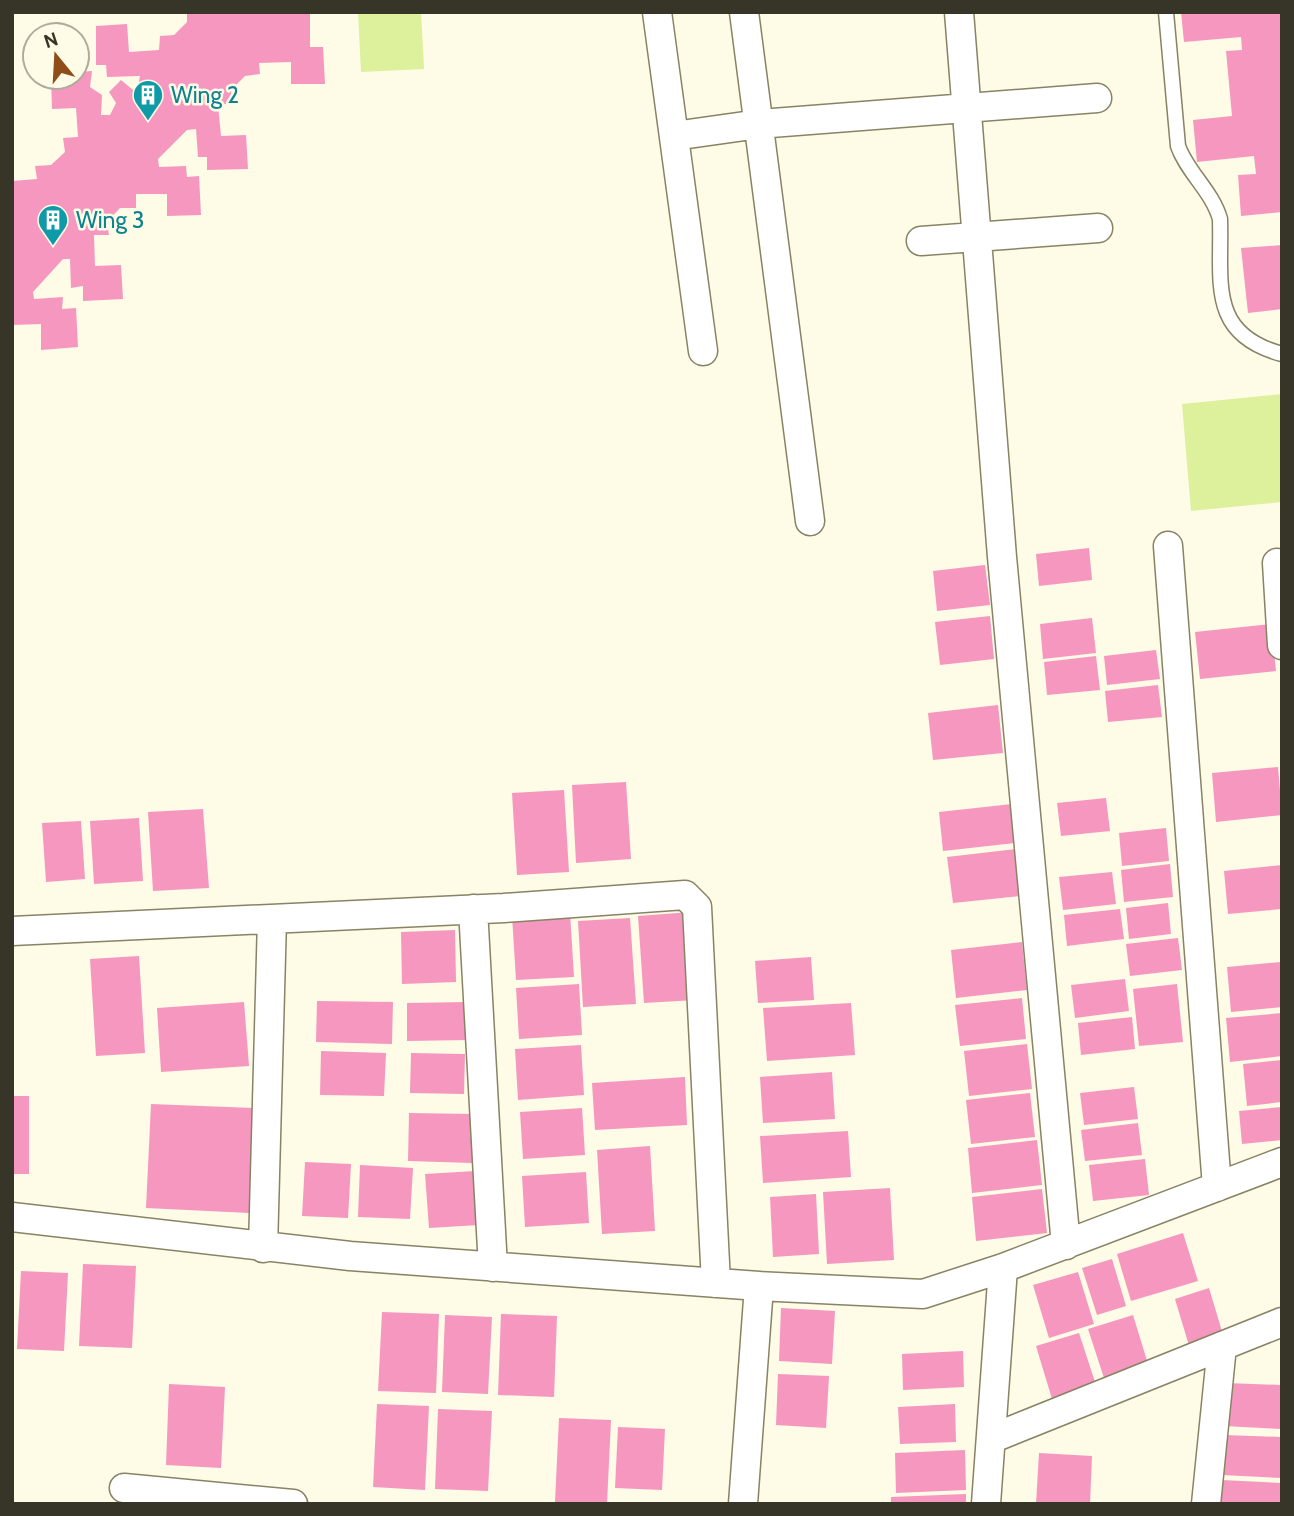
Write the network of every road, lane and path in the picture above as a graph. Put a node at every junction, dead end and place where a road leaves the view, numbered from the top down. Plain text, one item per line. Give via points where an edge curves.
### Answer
1 (657, 12) edge
2 (744, 12) edge
3 (959, 12) edge
4 (1166, 12) edge
5 (1097, 98) dead end
6 (967, 109) junction
7 (759, 124) junction
8 (674, 136) junction
9 (1098, 228) dead end
10 (976, 238) junction
11 (921, 241) dead end
12 (703, 351) dead end
13 (1282, 354) edge
14 (810, 521) dead end
15 (1168, 546) dead end
16 (1277, 564) dead end
17 (1282, 645) edge
18 (473, 909) junction
19 (272, 919) junction
20 (12, 931) edge
21 (1279, 1170) edge
22 (1217, 1187) junction
23 (12, 1217) edge
24 (1066, 1245) junction
25 (263, 1248) junction
26 (493, 1267) junction
27 (1003, 1268) junction
28 (716, 1283) junction
29 (759, 1286) junction
30 (1282, 1322) edge
31 (1222, 1346) junction
32 (993, 1438) junction
33 (124, 1488) dead end
34 (293, 1504) edge
35 (743, 1504) edge
36 (986, 1504) edge
37 (1206, 1504) edge

1 - 8 street
2 - 7 street
3 - 6 street
4 - 13 lane via 1178,146 1220,219 1225,314 1254,344
5 - 6 street
6 - 7 street
6 - 10 street
7 - 8 street
7 - 14 street
8 - 12 street
9 - 10 street
10 - 11 street
10 - 24 street
15 - 22 street
16 - 17 street
18 - 19 street
18 - 26 street
18 - 28 street via 685,895 697,906
19 - 20 street
19 - 25 street
21 - 22 street
22 - 24 street
23 - 25 street
24 - 27 street
25 - 26 street
26 - 28 street
27 - 29 street via 923,1294
27 - 32 street
28 - 29 street
29 - 35 street
30 - 31 street
31 - 32 street
31 - 37 street
32 - 36 street
33 - 34 street

